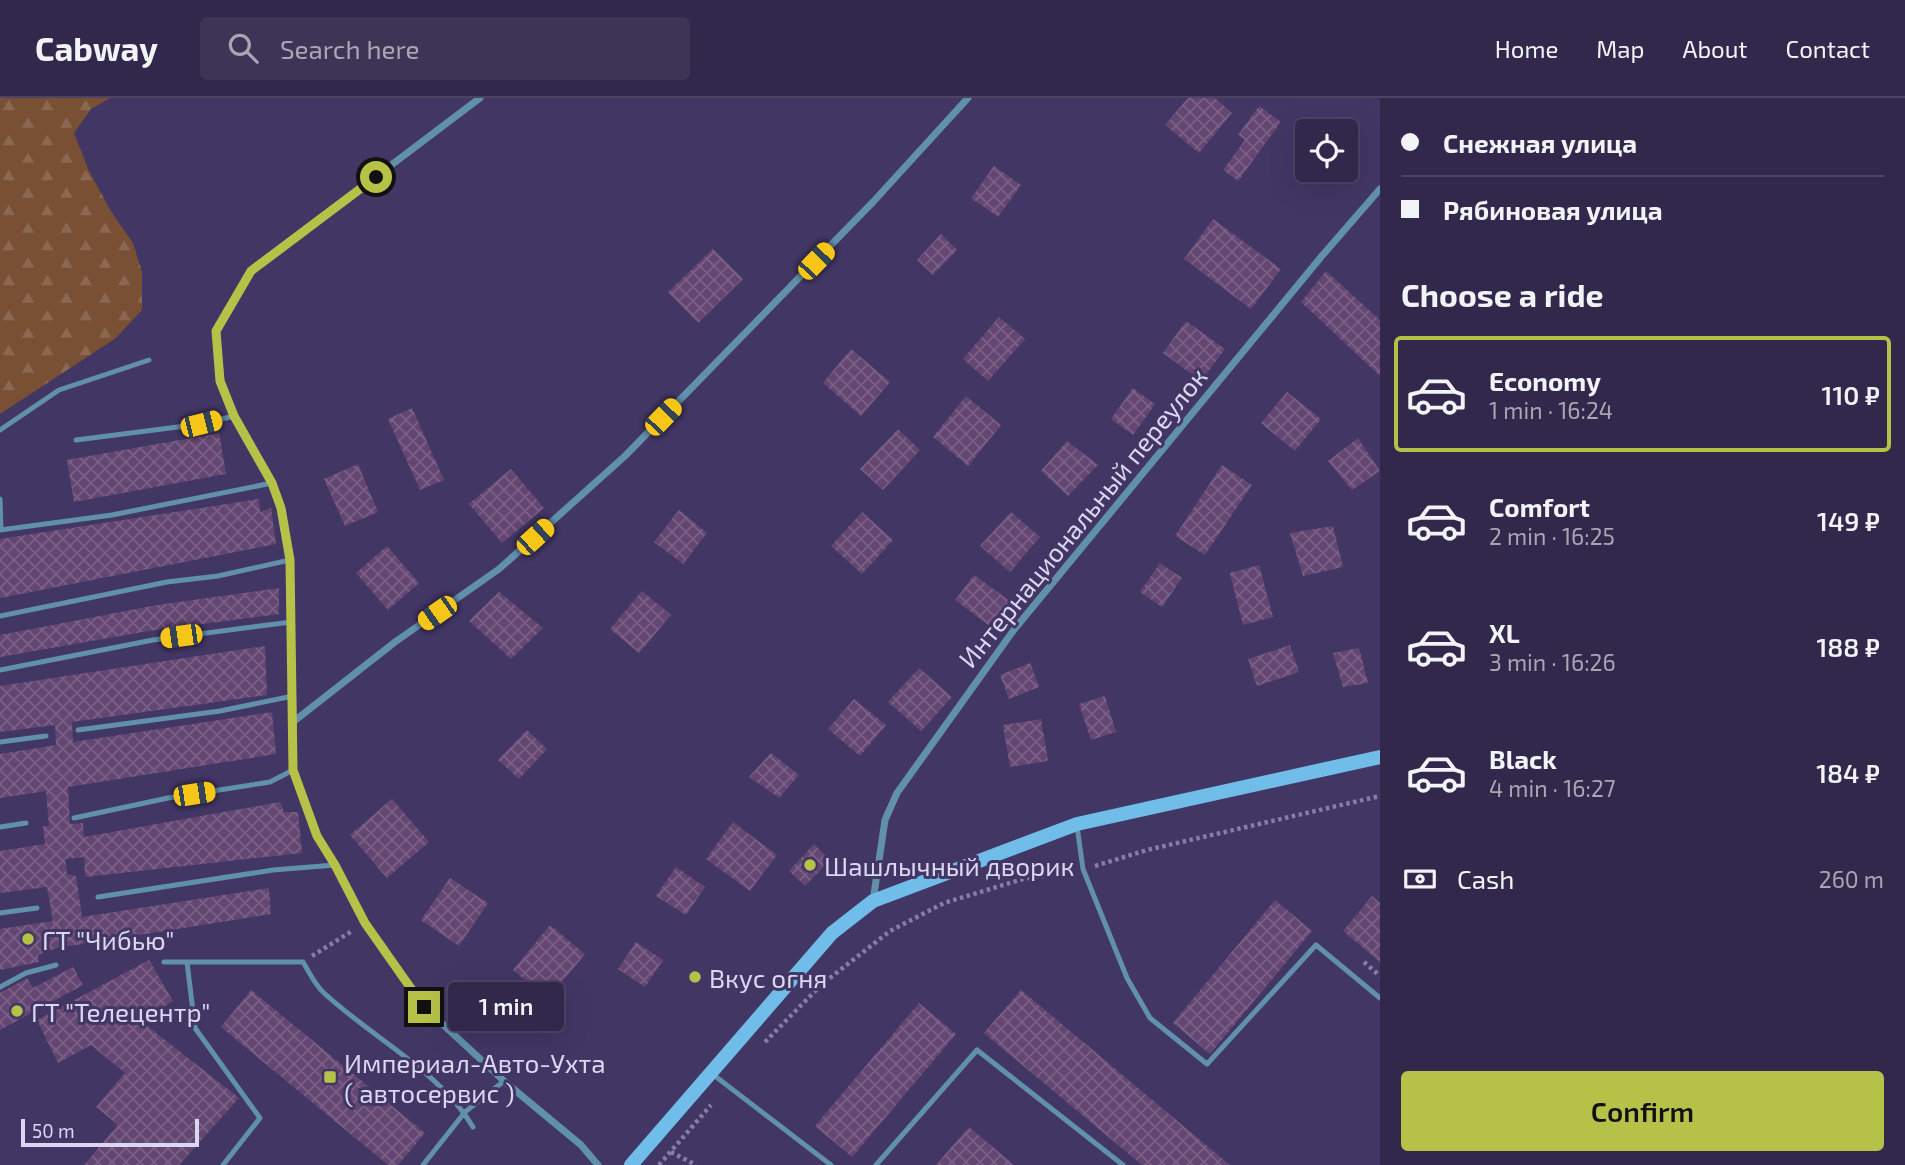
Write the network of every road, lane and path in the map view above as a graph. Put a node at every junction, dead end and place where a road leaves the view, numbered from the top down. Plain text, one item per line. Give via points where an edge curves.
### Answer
1 (480, 98) edge
2 (968, 98) edge
3 (1380, 190) edge
4 (149, 360) dead end
5 (234, 416) junction
6 (0, 430) edge
7 (76, 440) dead end
8 (272, 483) junction
9 (0, 499) edge
10 (0, 530) edge
11 (290, 560) junction
12 (0, 616) edge
13 (291, 622) junction
14 (0, 670) edge
15 (293, 696) junction
16 (293, 722) junction
17 (78, 730) dead end
18 (46, 736) dead end
19 (0, 742) edge
20 (1380, 757) edge
21 (293, 770) junction
22 (1380, 796) edge
23 (74, 818) dead end
24 (26, 823) dead end
25 (1077, 824) junction
26 (0, 827) edge
27 (335, 865) junction
28 (1083, 869) junction
29 (98, 897) dead end
30 (873, 901) junction
31 (37, 908) dead end
32 (0, 913) edge
33 (365, 923) junction
34 (164, 962) dead end
35 (187, 962) junction
36 (303, 962) junction
37 (1364, 962) dead end
38 (56, 965) dead end
39 (1380, 976) edge
40 (0, 987) edge
41 (1380, 998) edge
42 (756, 1051) dead end
43 (711, 1073) junction
44 (504, 1081) junction
45 (727, 1085) junction
46 (465, 1112) junction
47 (473, 1127) dead end
48 (671, 1152) junction
49 (223, 1165) edge
50 (424, 1165) edge
51 (598, 1165) edge
52 (631, 1165) edge
53 (659, 1165) edge
54 (696, 1165) edge
55 (831, 1165) edge
56 (876, 1165) edge
57 (1123, 1165) edge

1 - 5 street via 251,271 216,331 220,381
2 - 16 street via 625,456 499,569
3 - 30 street, Интернациональный переулок via 1013,631 898,793 886,820
4 - 6 lane via 59,390
5 - 7 lane
5 - 8 street
8 - 10 lane via 112,516
8 - 11 street
9 - 10 lane
11 - 12 lane
11 - 13 street
13 - 14 lane via 153,640
13 - 15 street
15 - 16 street
15 - 17 lane
16 - 21 street
18 - 19 lane
20 - 25 main road
21 - 23 lane via 270,782
21 - 27 street via 317,836
22 - 28 path
24 - 26 lane
25 - 28 lane
25 - 30 main road
27 - 29 lane
27 - 33 street
28 - 41 lane via 1127,978 1150,1018 1207,1064 1316,945
28 - 42 path via 1023,879 944,903 890,931 821,985
30 - 43 main road via 832,933
31 - 32 lane
33 - 36 path
33 - 44 street via 424,1007
34 - 35 lane
35 - 36 lane
35 - 49 lane via 195,1028 260,1118
36 - 46 lane via 322,992 434,1081
37 - 39 path
38 - 40 lane via 26,973
43 - 45 lane
43 - 52 main road
44 - 46 lane
44 - 51 street via 581,1145
45 - 48 path
45 - 55 lane
46 - 47 lane
46 - 50 lane
48 - 53 path
48 - 54 path
56 - 57 lane via 977,1050

